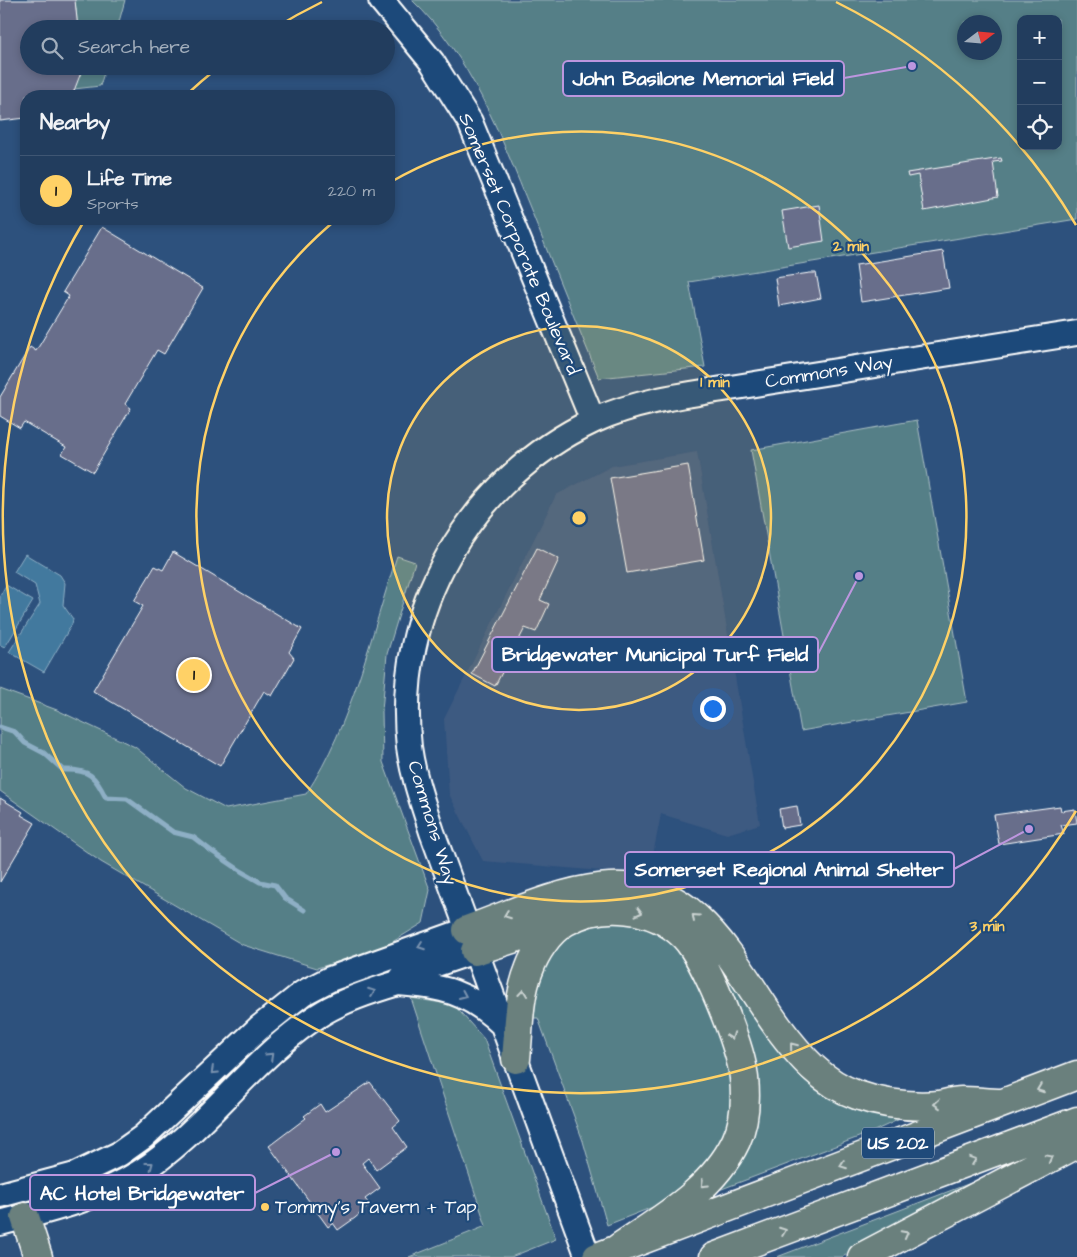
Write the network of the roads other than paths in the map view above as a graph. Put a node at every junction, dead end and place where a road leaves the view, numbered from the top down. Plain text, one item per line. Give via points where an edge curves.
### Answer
1 (381, 0) edge
2 (1077, 333) edge
3 (594, 421) junction
4 (564, 922) junction
5 (471, 940) junction
6 (398, 983) junction
7 (504, 1026) junction
8 (516, 1059) junction
9 (1077, 1075) edge
10 (1002, 1103) junction
11 (1077, 1121) edge
12 (1077, 1144) edge
13 (0, 1194) edge
14 (12, 1220) edge
15 (607, 1253) edge
16 (38, 1257) edge
17 (588, 1257) edge
18 (714, 1257) edge
19 (862, 1257) edge

1 - 3 street, Somerset Corporate Boulevard via 432,62 470,122
2 - 3 street, Commons Way via 668,399
3 - 5 street, Commons Way via 547,448 521,468 467,524 437,577 414,650 409,674 408,710 413,768
4 - 5 highway
8 -> 4 highway via 524,983 529,968 544,942
4 -> 15 highway via 589,912 622,909 653,916 683,935 695,948 706,970 744,1076 743,1118 737,1139 718,1170 690,1198
5 - 6 street via 404,975
5 - 7 street, Commons Way
10 -> 5 highway via 960,1101 916,1106 883,1102 856,1095 828,1081 786,1038 708,929 683,906 656,892 619,886 584,889 546,900
5 -> 13 street via 330,979 303,993 259,1028 158,1124 118,1154 75,1175
6 -> 7 street via 426,985 461,994 475,1001
14 -> 6 street via 107,1190 139,1173 169,1150 293,1035 346,1002
7 - 8 street, Commons Way
8 - 17 street, Commons Way
9 -> 10 highway, US 202
10 -> 15 highway, US 202
18 -> 11 highway, US 202
19 -> 12 highway
14 - 16 highway

